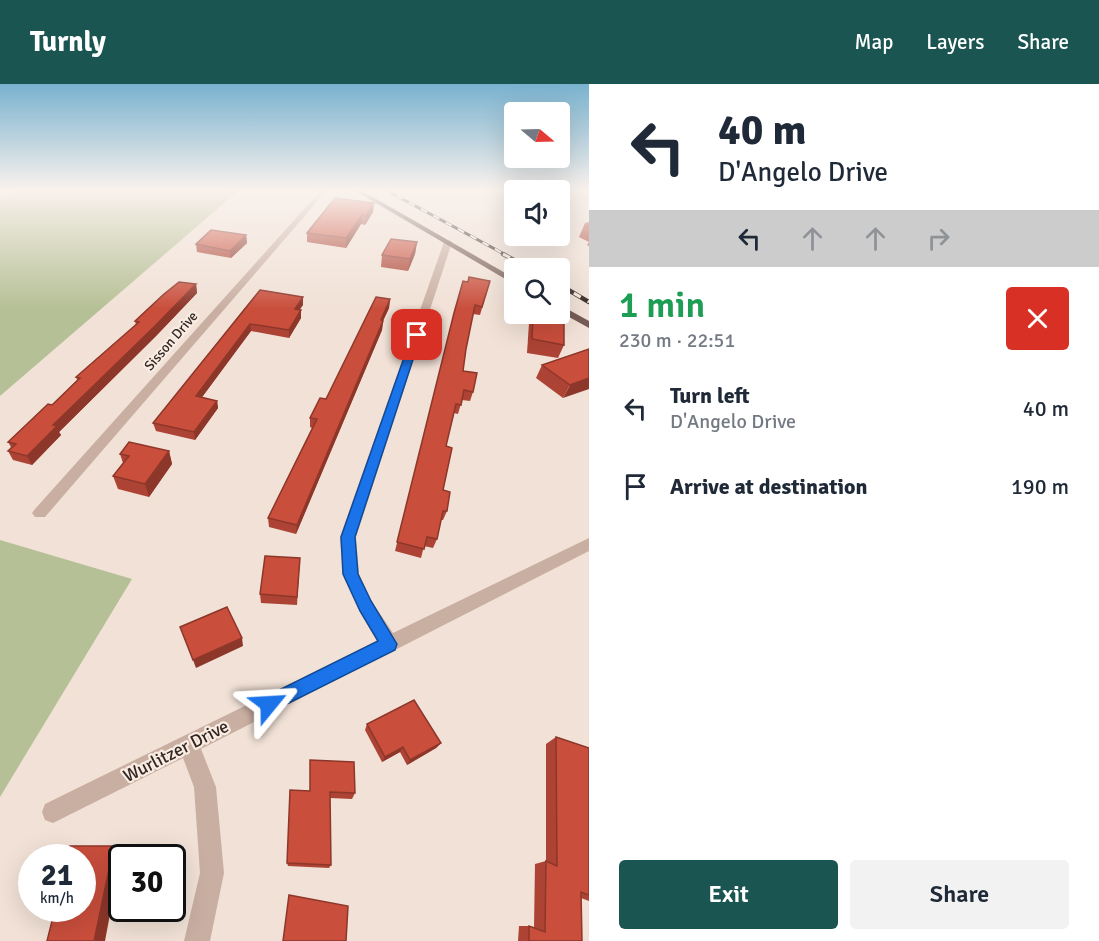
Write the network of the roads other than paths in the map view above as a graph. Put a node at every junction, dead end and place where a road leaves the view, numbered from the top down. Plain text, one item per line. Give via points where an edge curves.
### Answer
1 (290, 229) edge
2 (425, 229) edge
3 (448, 242) junction
4 (504, 275) edge
5 (570, 314) edge
6 (589, 325) edge
7 (40, 513) dead end
8 (589, 544) edge
9 (389, 644) junction
10 (189, 744) junction
11 (53, 812) dead end
12 (197, 941) edge

1 - 7 street, Sisson Drive
2 - 3 main road
3 - 4 main road
3 - 9 street via 348,537 351,574
5 - 6 main road
8 - 9 street, Wurlitzer Drive
9 - 10 street, Wurlitzer Drive
10 - 11 street, Wurlitzer Drive
10 - 12 street via 205,788 212,873

